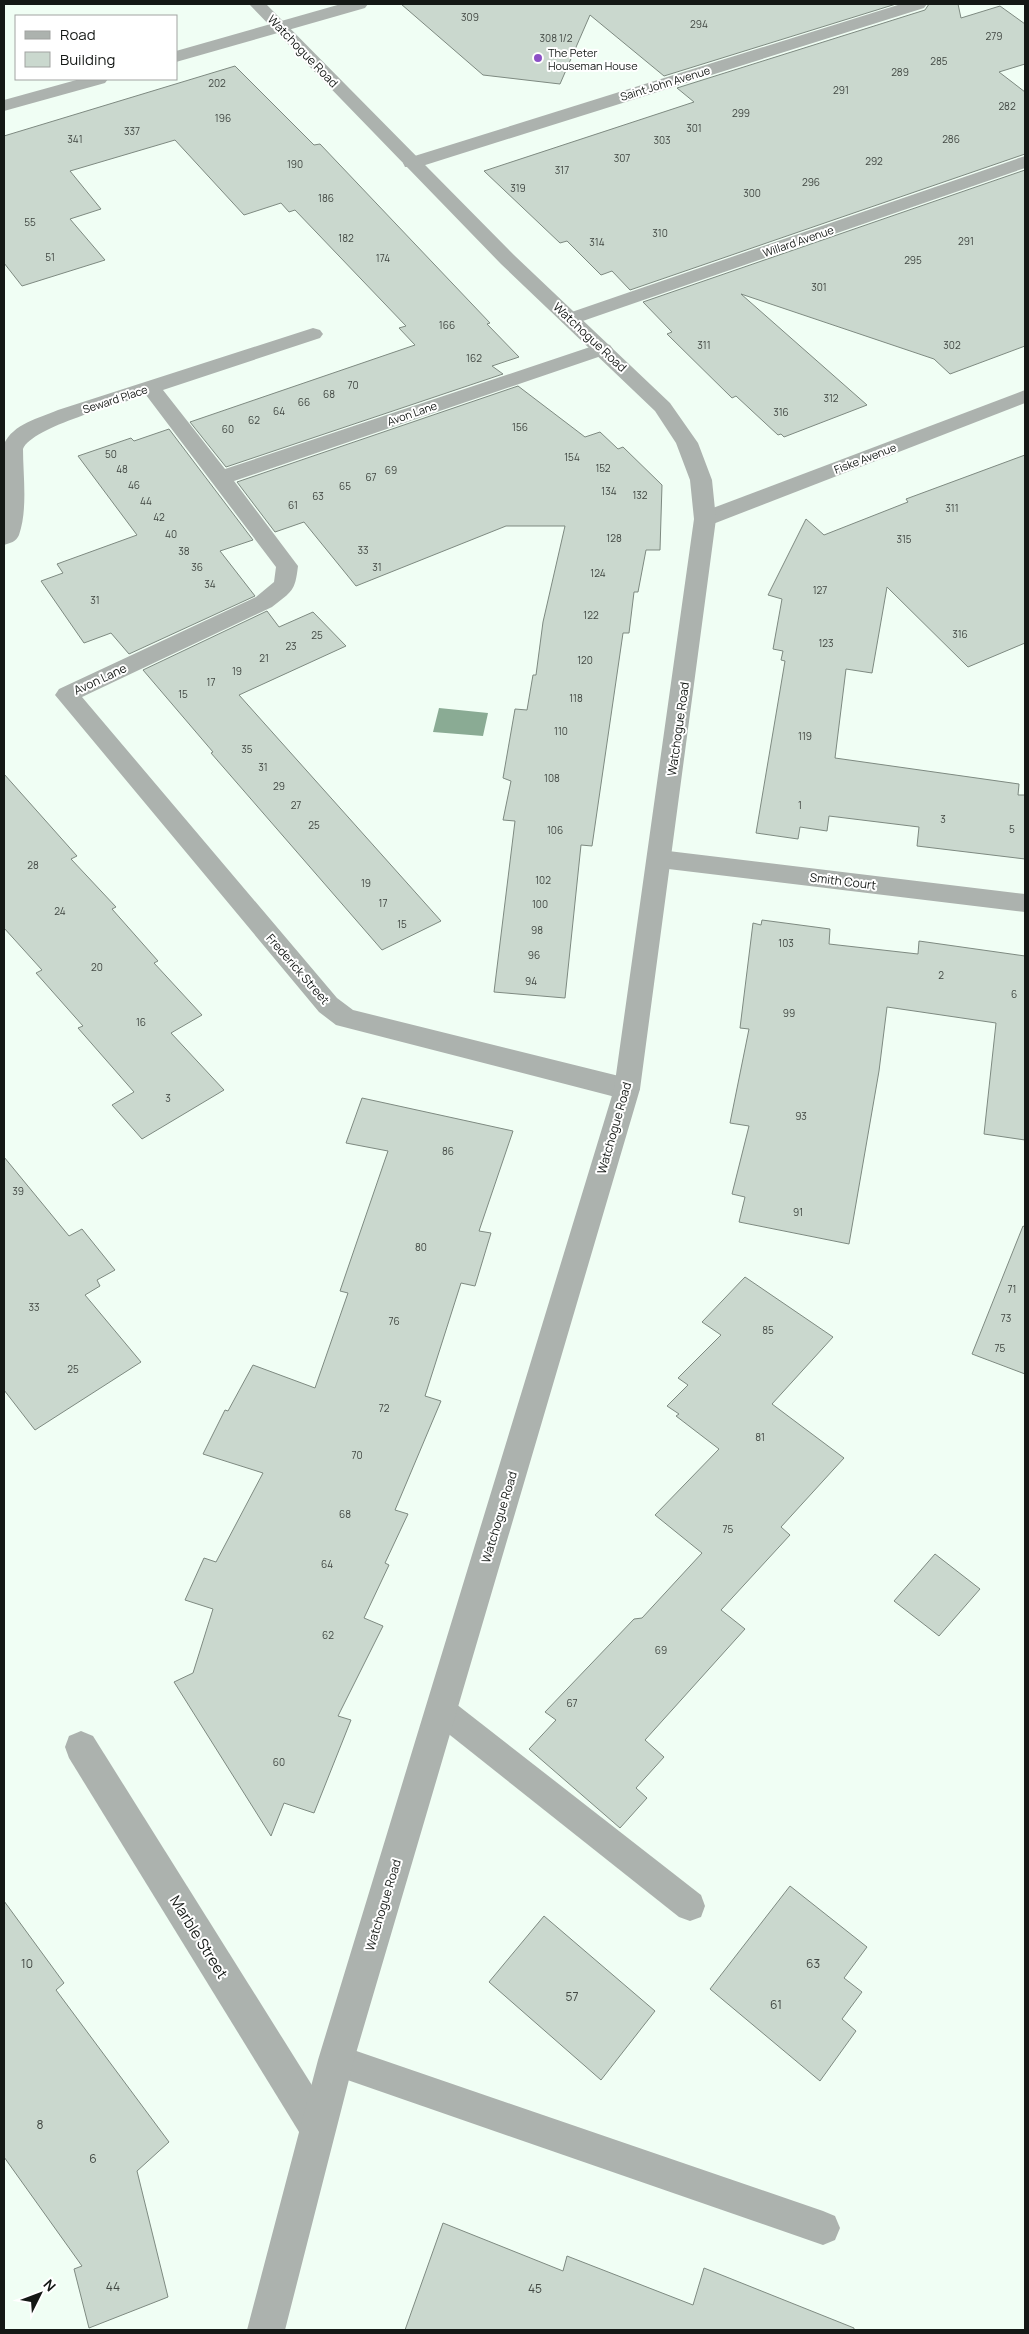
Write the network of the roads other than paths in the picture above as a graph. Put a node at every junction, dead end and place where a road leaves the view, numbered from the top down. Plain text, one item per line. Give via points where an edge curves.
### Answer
1 (257, 4) edge
2 (360, 4) edge
3 (918, 4) edge
4 (280, 27) junction
5 (178, 56) edge
6 (95, 80) edge
7 (4, 106) edge
8 (412, 162) junction
9 (1025, 162) edge
10 (570, 319) junction
11 (313, 334) dead end
12 (603, 349) junction
13 (150, 387) junction
14 (1025, 396) edge
15 (221, 478) junction
16 (705, 519) junction
17 (4, 538) edge
18 (67, 695) joint
19 (660, 859) junction
20 (1025, 903) edge
21 (627, 1089) junction
22 (441, 1710) junction
23 (81, 1747) dead end
24 (690, 1906) dead end
25 (336, 2060) junction
26 (317, 2127) junction
27 (823, 2228) dead end
28 (266, 2330) edge

1 - 4 street, Watchogue Road
2 - 4 street
3 - 8 street, Saint John Avenue
4 - 5 street
4 - 8 street, Watchogue Road
6 - 7 street
8 - 10 street, Watchogue Road
9 - 10 street, Willard Avenue
10 - 12 street, Watchogue Road
11 - 13 street, Seward Place
12 - 15 street, Avon Lane
12 - 16 street, Watchogue Road via 663,407 687,443 701,480
13 - 15 street, Avon Lane
13 - 17 street, Seward Place via 65,415 28,431 16,440 12,449 12,510 8,535
14 - 16 street, Fiske Avenue
15 - 18 street, Avon Lane via 287,566 285,585 264,602
16 - 19 street, Watchogue Road
18 - 21 street, Frederick Street via 328,1005 345,1018
19 - 20 street, Smith Court
19 - 21 street, Watchogue Road
21 - 22 street, Watchogue Road
22 - 24 lane
22 - 25 street, Watchogue Road
23 - 26 street, Marble Street
25 - 26 street, Watchogue Road
25 - 27 lane
26 - 28 street, Watchogue Road

